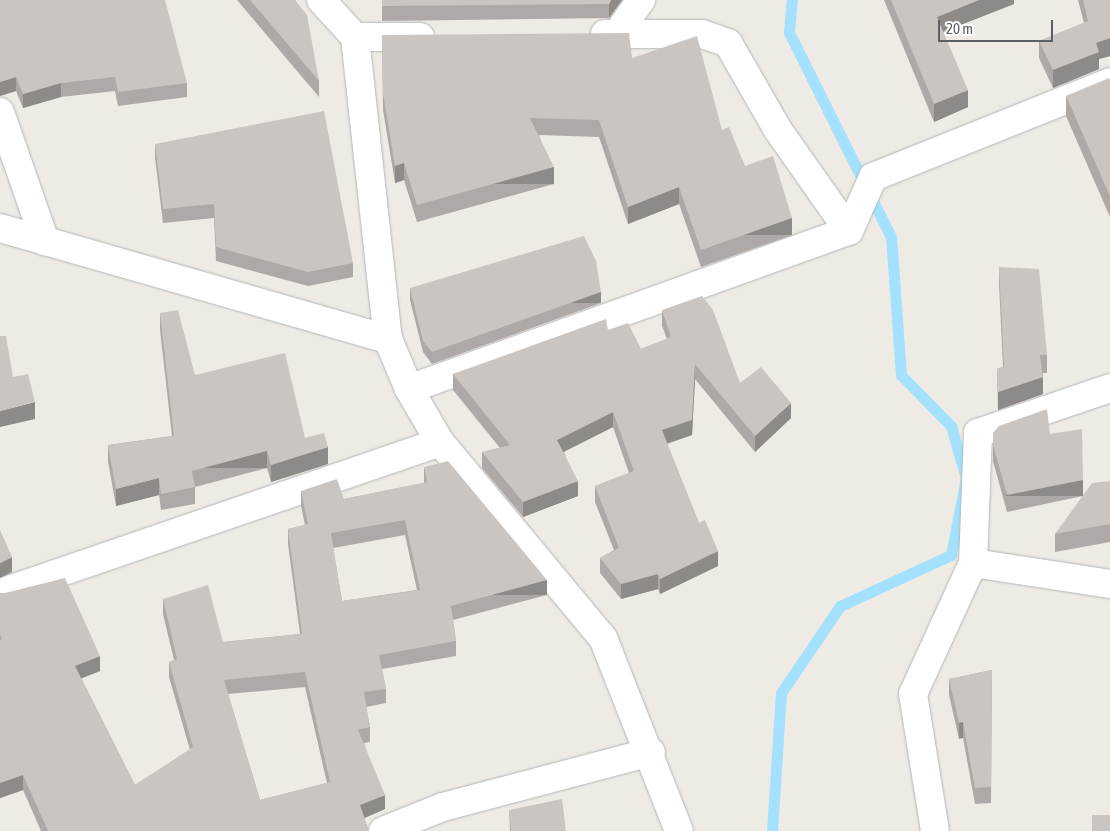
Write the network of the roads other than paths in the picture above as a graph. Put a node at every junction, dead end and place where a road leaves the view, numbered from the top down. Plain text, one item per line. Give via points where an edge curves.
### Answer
1 (321, 0) edge
2 (640, 0) edge
3 (617, 34) junction
4 (578, 35) edge
5 (443, 36) edge
6 (355, 38) junction
7 (1110, 82) edge
8 (0, 112) edge
9 (0, 228) edge
10 (849, 230) junction
11 (45, 241) junction
12 (388, 339) junction
13 (1110, 388) edge
14 (409, 389) junction
15 (440, 442) junction
16 (973, 563) junction
17 (1110, 584) edge
18 (0, 593) edge
19 (651, 752) junction
20 (383, 831) edge
21 (679, 831) edge
22 (935, 831) edge

1 - 6 street
2 - 3 street
3 - 4 street
3 - 10 street via 702,34 728,43 778,130
5 - 6 street
6 - 12 street
7 - 10 street via 873,177
8 - 11 street
9 - 11 street
10 - 14 street
11 - 12 street
12 - 14 street
13 - 16 street via 978,433
14 - 15 street
15 - 18 street
15 - 19 street via 603,638
16 - 17 street
16 - 22 street via 913,694
19 - 20 street via 443,808
19 - 21 street

